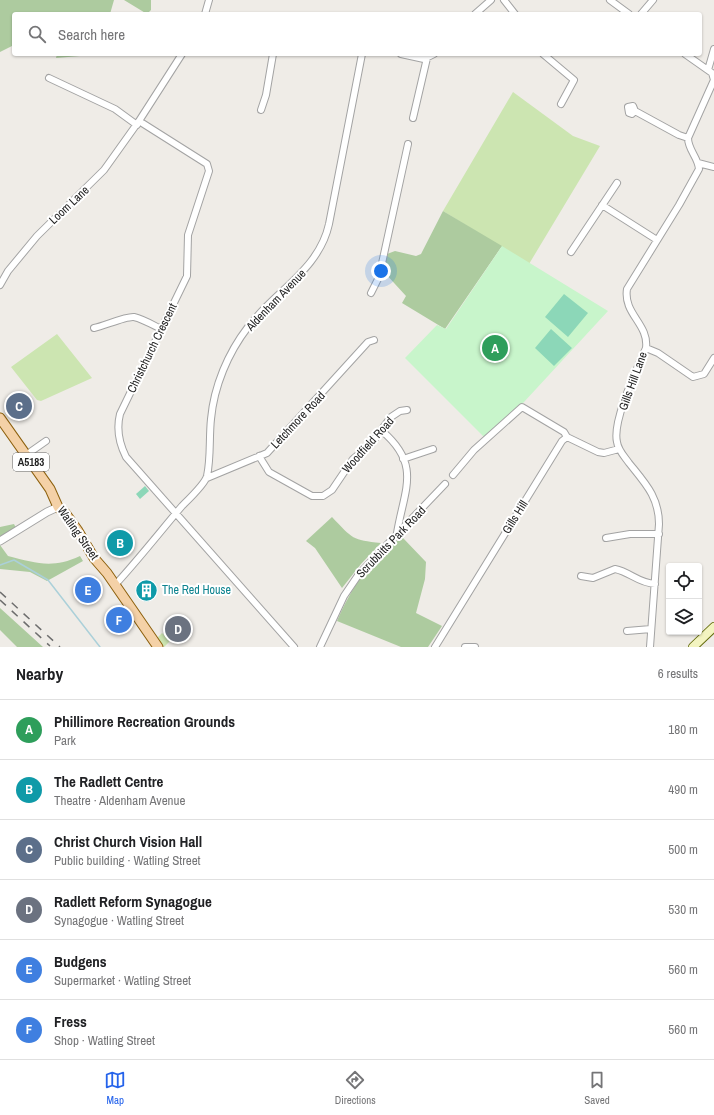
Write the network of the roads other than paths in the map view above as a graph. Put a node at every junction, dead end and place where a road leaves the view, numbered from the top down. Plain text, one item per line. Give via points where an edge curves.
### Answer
1 (209, 0) edge
2 (492, 0) edge
3 (504, 0) edge
4 (610, 0) edge
5 (653, 0) edge
6 (206, 12) edge
7 (477, 12) edge
8 (513, 12) edge
9 (626, 12) edge
10 (643, 12) edge
11 (714, 49) edge
12 (181, 56) edge
13 (273, 56) edge
14 (362, 56) edge
15 (407, 56) edge
16 (430, 56) edge
17 (545, 56) edge
18 (687, 56) edge
19 (427, 58) junction
20 (708, 70) junction
21 (49, 78) dead end
22 (561, 104) dead end
23 (261, 110) dead end
24 (635, 112) dead end
25 (413, 118) dead end
26 (138, 123) junction
27 (688, 138) junction
28 (408, 144) dead end
29 (698, 163) junction
30 (714, 166) edge
31 (617, 183) dead end
32 (602, 205) junction
33 (657, 240) junction
34 (571, 252) dead end
35 (0, 285) edge
36 (371, 292) dead end
37 (94, 328) dead end
38 (161, 329) junction
39 (374, 340) dead end
40 (646, 348) junction
41 (714, 358) edge
42 (407, 410) dead end
43 (0, 418) edge
44 (382, 431) junction
45 (567, 437) junction
46 (46, 441) dead end
47 (433, 449) dead end
48 (619, 449) junction
49 (26, 455) junction
50 (259, 456) junction
51 (403, 459) junction
52 (453, 475) dead end
53 (207, 478) junction
54 (445, 484) dead end
55 (58, 507) junction
56 (176, 514) junction
57 (397, 533) junction
58 (659, 534) junction
59 (606, 538) dead end
60 (0, 541) edge
61 (581, 576) dead end
62 (655, 584) junction
63 (115, 585) junction
64 (651, 629) junction
65 (713, 630) edge
66 (627, 631) dead end
67 (437, 646) edge
68 (158, 647) edge
69 (294, 647) edge
70 (320, 647) edge
71 (465, 647) edge
72 (475, 647) edge
73 (650, 647) edge
74 (693, 647) edge

1 - 6 street
2 - 7 street
3 - 8 street
4 - 9 street
5 - 10 street
11 - 20 street
12 - 26 street, Loom Lane
13 - 23 street
14 - 53 street, Aldenham Avenue via 325,238 312,262 258,314 232,352 214,399
15 - 19 street
16 - 19 street
17 - 22 street via 574,80
18 - 20 street
19 - 25 street
20 - 27 street via 713,76 713,85
21 - 26 street via 115,109
24 - 27 street
26 - 35 street, Loom Lane via 104,170 37,236
26 - 38 street, Christchurch Crescent via 189,151 209,167 188,235 187,276
27 - 29 street
28 - 36 street via 379,277
29 - 30 street
29 - 33 street, Gills Hill Lane via 696,175
31 - 32 street
32 - 33 street
32 - 34 street
33 - 40 street, Gills Hill Lane via 629,285 626,295 628,308 646,335
37 - 38 street via 127,317 140,319
38 - 56 street, Christchurch Crescent via 120,414 118,435 126,457
39 - 50 street, Letchmore Road via 368,342 270,450
40 - 41 street via 658,353 689,376 697,377 704,374
40 - 48 street, Gills Hill Lane via 617,429
42 - 44 street, Woodfield Road via 391,417
43 - 49 main road, Watling Street / A5183
44 - 50 street, Woodfield Road via 353,459 332,490 323,496 312,496 269,472
44 - 51 street via 393,440
45 - 48 street via 598,452
45 - 52 street via 564,432 522,407 474,450
45 - 67 street, Gills Hill via 562,440
46 - 49 street
47 - 51 street
48 - 58 street via 656,500
49 - 55 main road, Watling Street / A5183 via 50,489
50 - 53 street, Letchmore Road
51 - 57 street via 408,472 407,492
53 - 56 street
54 - 57 street, Scrubbitts Park Road via 406,527
55 - 60 street
55 - 63 main road, Watling Street / A5183 via 65,512 94,558
56 - 63 street
56 - 69 street, Christchurch Crescent
57 - 70 street, Scrubbitts Park Road via 352,583
58 - 59 street via 630,534
58 - 62 street
61 - 62 street via 593,578 615,569 641,582
62 - 64 street
63 - 68 main road, Watling Street / A5183
64 - 66 street
64 - 73 street
65 - 74 main road
71 - 72 street

